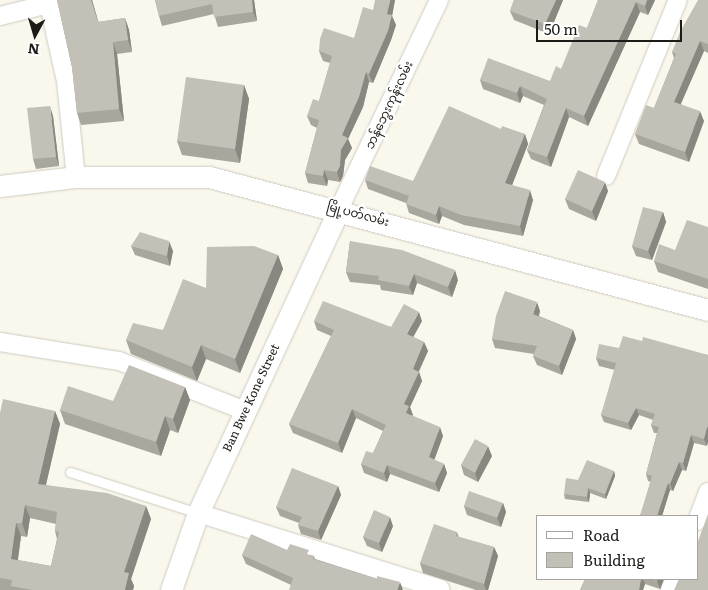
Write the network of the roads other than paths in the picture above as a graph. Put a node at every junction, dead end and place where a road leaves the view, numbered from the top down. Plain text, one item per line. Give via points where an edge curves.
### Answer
1 (439, 0) edge
2 (678, 0) edge
3 (48, 2) edge
4 (0, 16) edge
5 (606, 176) dead end
6 (76, 177) junction
7 (0, 186) edge
8 (339, 209) junction
9 (708, 310) edge
10 (0, 342) edge
11 (245, 411) junction
12 (70, 472) dead end
13 (708, 492) edge
14 (198, 513) junction
15 (698, 518) edge
16 (440, 588) dead end
17 (171, 590) edge

1 - 8 street, ဘန်ဘွေးကုန်းလမ်း
2 - 5 street
3 - 4 street
3 - 6 street via 66,81
6 - 7 street, မြို့ပတ်လမ်း
6 - 8 street, မြို့ပတ်လမ်း via 209,177
8 - 9 street, မြို့ပတ်လမ်း
8 - 11 street, Ban Bwe Kone Street
10 - 11 street via 119,361
11 - 14 street, Ban Bwe Kone Street
12 - 14 lane
13 - 15 street
14 - 16 street
14 - 17 street, Ban Bwe Kone Street

